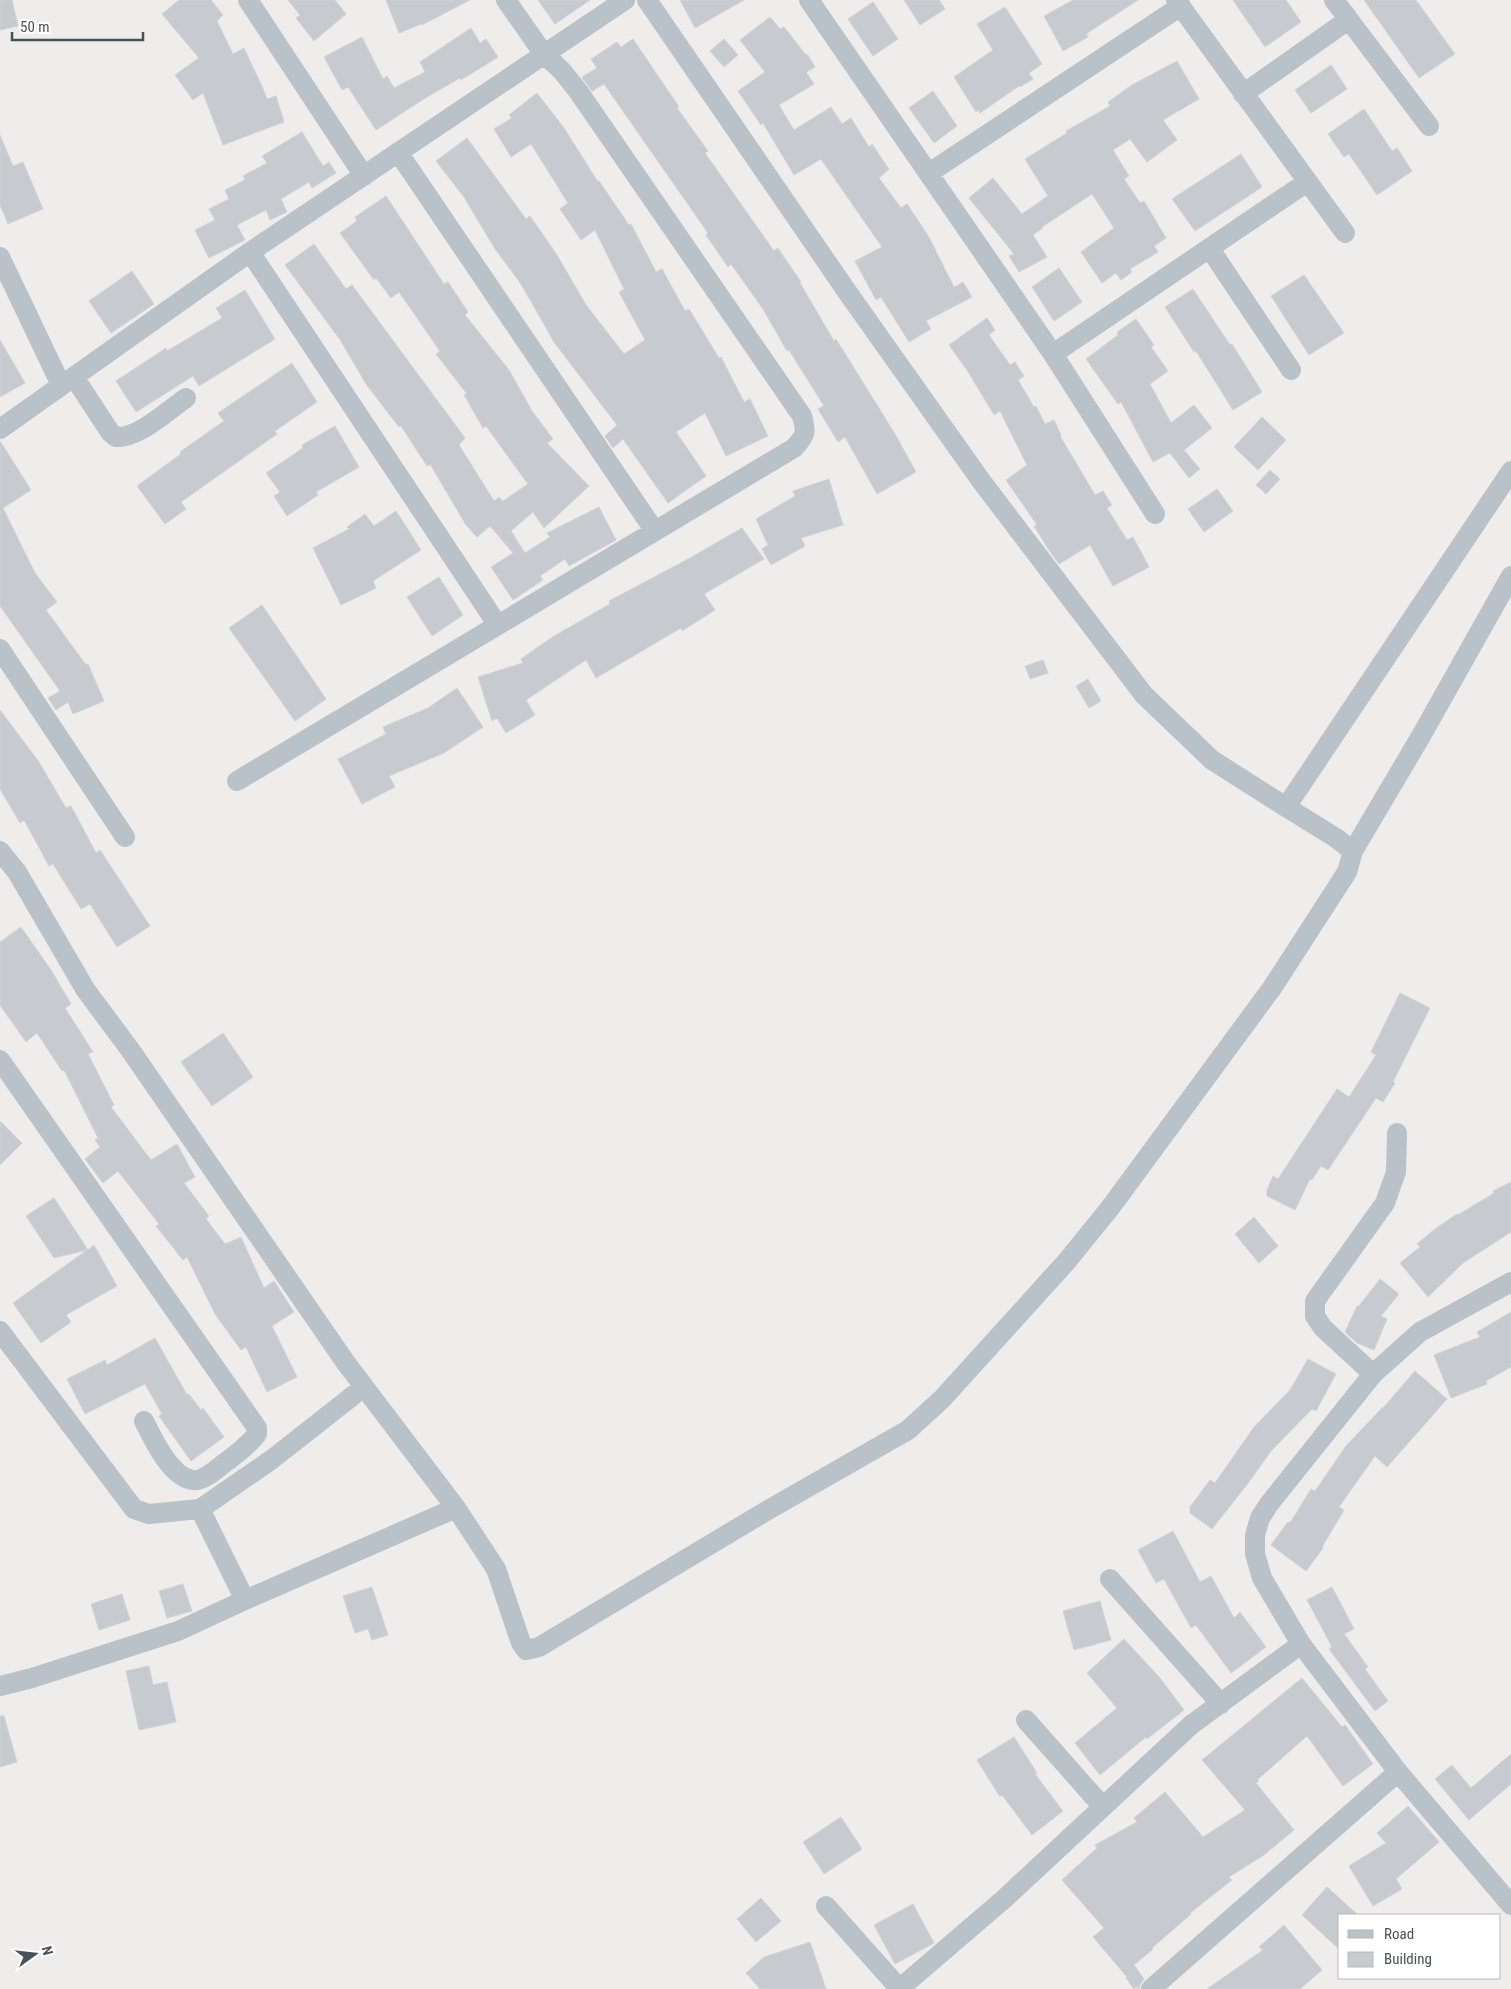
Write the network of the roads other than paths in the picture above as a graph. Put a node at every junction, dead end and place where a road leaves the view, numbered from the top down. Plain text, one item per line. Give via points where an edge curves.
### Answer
1 (248, 0) edge
2 (506, 0) edge
3 (625, 0) edge
4 (647, 0) edge
5 (809, 0) edge
6 (1334, 0) edge
7 (1178, 3) edge
8 (1348, 20) junction
9 (543, 53) junction
10 (1243, 94) junction
11 (1429, 126) dead end
12 (398, 152) junction
13 (929, 173) junction
14 (364, 176) junction
15 (1307, 182) junction
16 (1344, 233) dead end
17 (1210, 249) junction
18 (250, 252) junction
19 (0, 257) edge
20 (1053, 354) junction
21 (1291, 370) dead end
22 (68, 381) junction
23 (186, 398) dead end
24 (0, 429) edge
25 (1511, 470) edge
26 (1155, 514) dead end
27 (654, 530) junction
28 (1511, 576) edge
29 (497, 624) junction
30 (0, 649) edge
31 (237, 781) dead end
32 (1286, 807) junction
33 (125, 837) dead end
34 (0, 850) edge
35 (1353, 851) junction
36 (0, 1060) edge
37 (1397, 1133) dead end
38 (1511, 1282) edge
39 (0, 1331) edge
40 (1373, 1374) junction
41 (364, 1386) junction
42 (144, 1421) dead end
43 (456, 1508) junction
44 (200, 1509) junction
45 (1110, 1579) dead end
46 (245, 1600) junction
47 (1301, 1644) junction
48 (0, 1686) edge
49 (1221, 1704) junction
50 (1026, 1720) dead end
51 (1398, 1772) junction
52 (1103, 1807) junction
53 (1511, 1905) edge
54 (826, 1906) dead end
55 (899, 1989) edge
56 (1151, 1989) edge

1 - 14 street
2 - 9 street
3 - 9 street
4 - 32 street via 982,482 1144,695 1212,760
5 - 13 street
6 - 8 street
7 - 10 street
7 - 13 street
8 - 10 street
8 - 11 street
9 - 12 street
9 - 27 street via 578,91 802,416 806,428 803,438 794,448
10 - 15 street
12 - 14 street
12 - 27 street
13 - 20 street
14 - 18 street
15 - 16 street
15 - 17 street
17 - 20 street
17 - 21 street
18 - 22 street
18 - 29 street
19 - 22 street
20 - 26 street
22 - 23 street via 116,437 136,433
22 - 24 street
25 - 32 street
27 - 29 street
28 - 35 street
29 - 31 street
30 - 33 street
32 - 35 street
34 - 41 street via 17,872 93,1002 131,1051
35 - 43 street via 1347,872 1272,988 1110,1208 1068,1261 942,1399 908,1430 539,1647 526,1650 520,1643 496,1569
36 - 42 street via 257,1428 257,1434 219,1467 193,1480 165,1461
37 - 40 street via 1396,1172 1385,1203 1315,1302 1315,1316 1323,1328
38 - 40 street via 1420,1332
39 - 44 street via 134,1510 149,1514
40 - 47 street via 1269,1504 1255,1535 1262,1578
41 - 43 street
41 - 44 street via 271,1460
43 - 46 street
44 - 46 street
45 - 49 street
46 - 48 street via 178,1632
47 - 49 street
47 - 51 street
49 - 52 street via 1191,1725
50 - 52 street
51 - 53 street
51 - 56 street
52 - 55 street via 1004,1899
54 - 55 street

